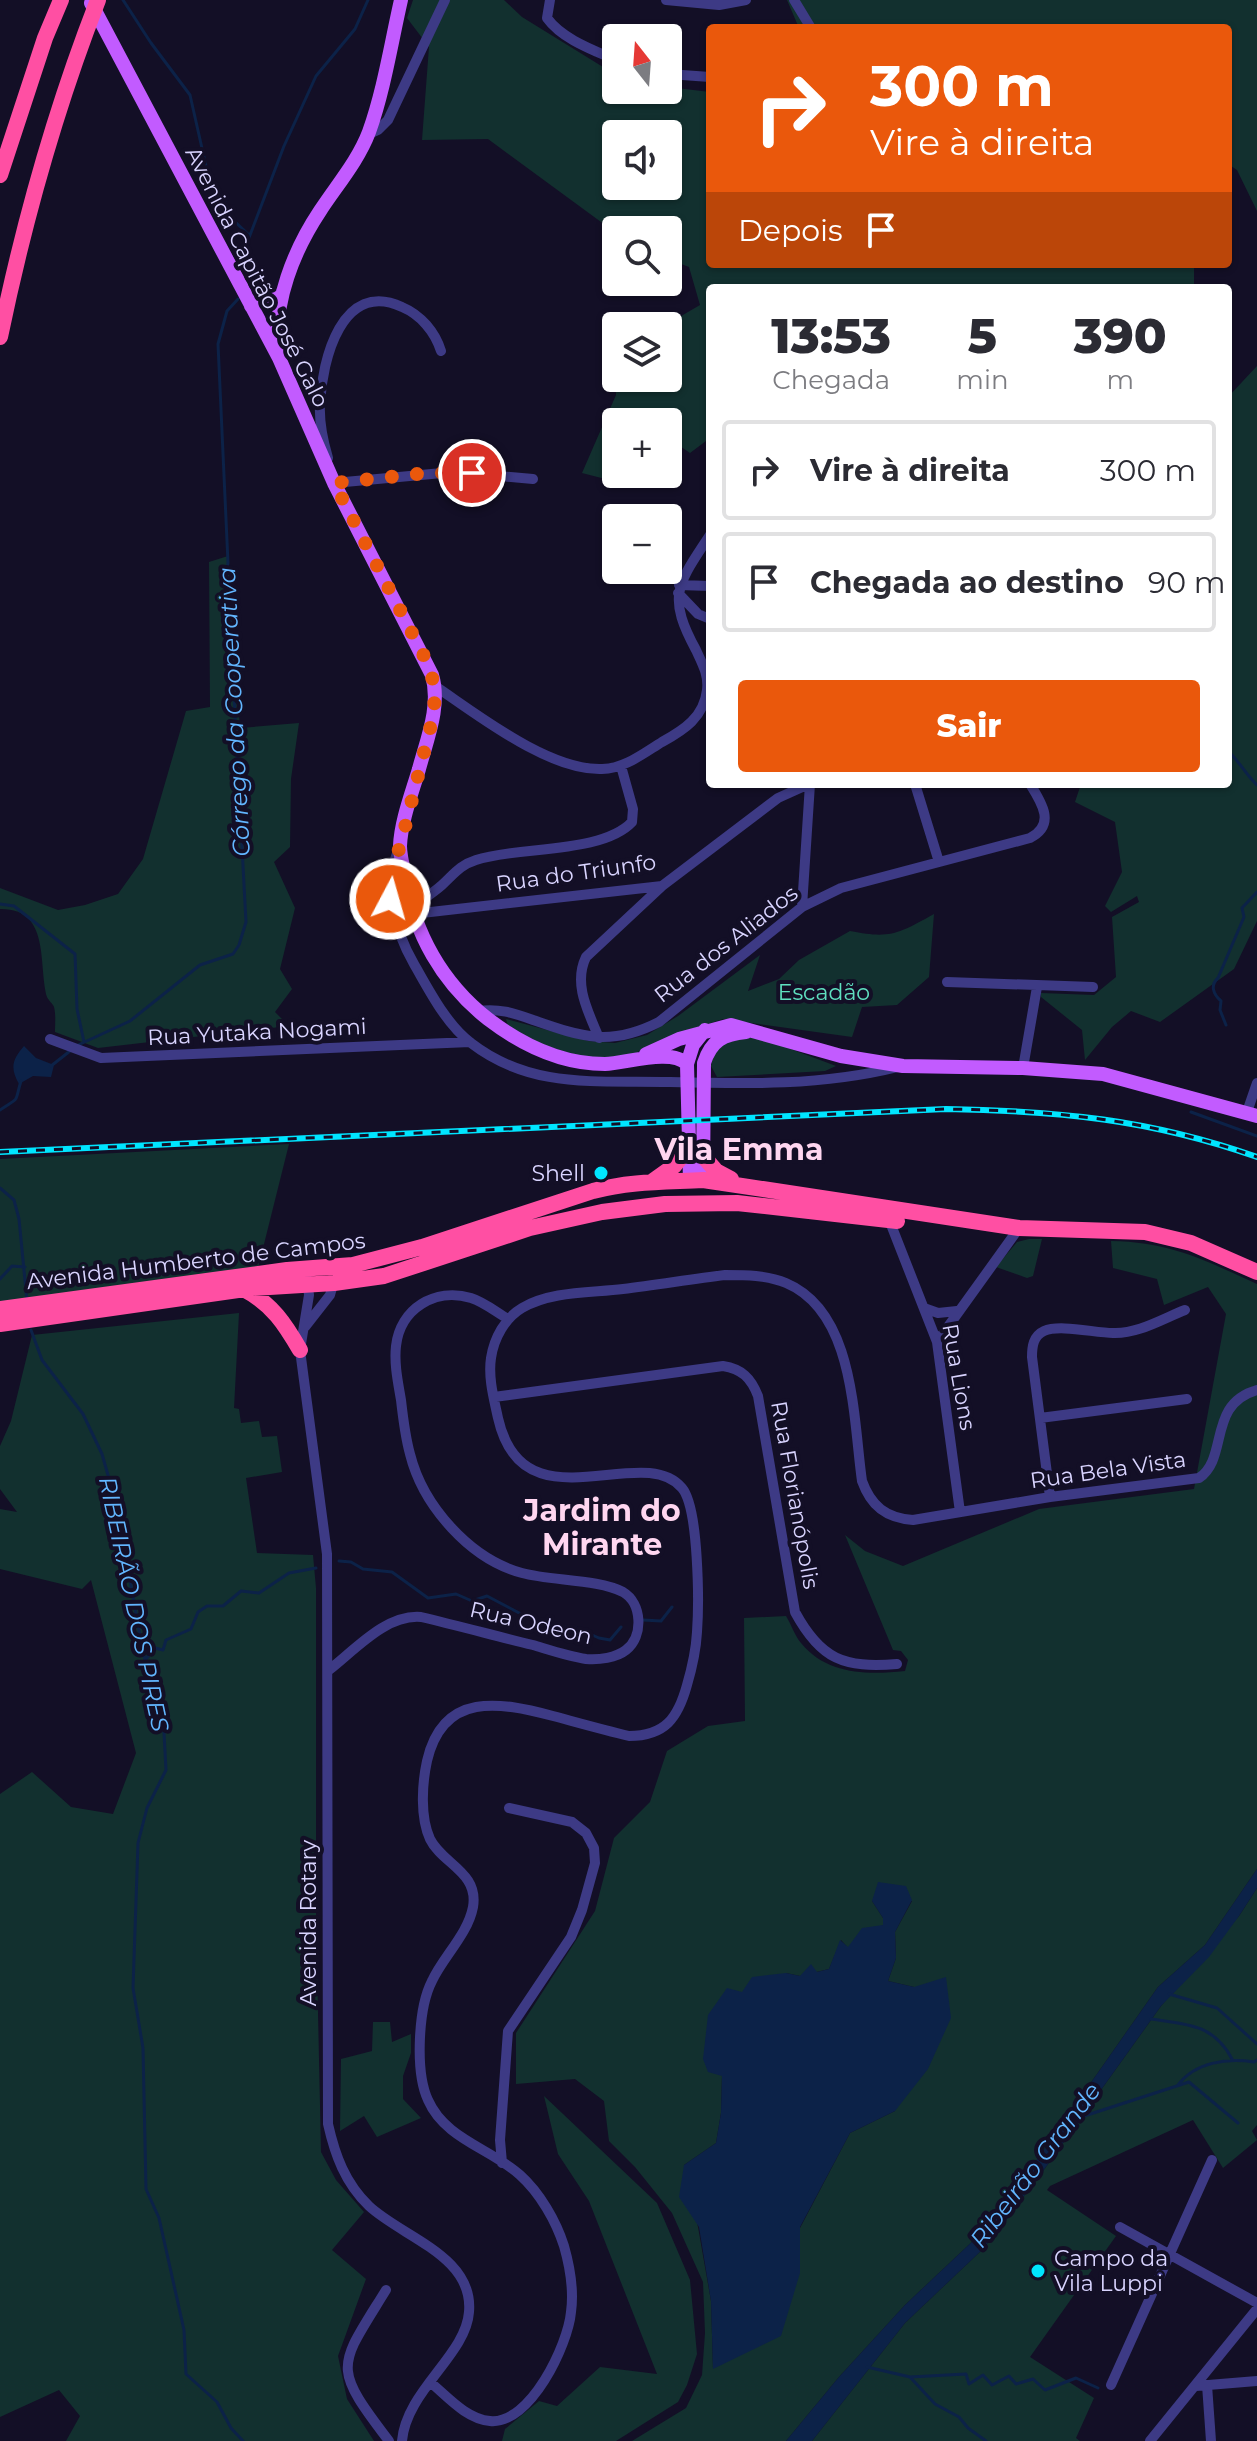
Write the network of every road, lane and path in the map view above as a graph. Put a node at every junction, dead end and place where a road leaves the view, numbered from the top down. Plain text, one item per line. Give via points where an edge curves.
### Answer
1 (61, 0) edge
2 (90, 0) edge
3 (98, 0) edge
4 (401, 0) edge
5 (445, 0) edge
6 (550, 0) edge
7 (666, 0) edge
8 (746, 0) edge
9 (794, 0) edge
10 (699, 2) edge
11 (809, 24) edge
12 (602, 53) edge
13 (682, 75) edge
14 (706, 77) edge
15 (369, 134) junction
16 (0, 175) edge
17 (282, 294) junction
18 (251, 306) junction
19 (277, 321) junction
20 (264, 329) junction
21 (0, 337) edge
22 (441, 351) dead end
23 (279, 358) junction
24 (533, 479) dead end
25 (336, 482) junction
26 (706, 542) edge
27 (706, 586) edge
28 (679, 589) junction
29 (706, 617) edge
30 (706, 671) edge
31 (435, 686) junction
32 (705, 716) edge
33 (621, 766) junction
34 (801, 788) edge
35 (810, 788) edge
36 (916, 788) edge
37 (1032, 788) edge
38 (400, 847) junction
39 (939, 862) junction
40 (662, 886) junction
41 (802, 907) junction
42 (412, 910) junction
43 (947, 982) dead end
44 (1037, 987) junction
45 (1093, 987) dead end
46 (478, 1011) junction
47 (755, 1032) junction
48 (599, 1038) junction
49 (50, 1039) dead end
50 (470, 1042) junction
51 (686, 1042) junction
52 (623, 1063) junction
53 (704, 1066) junction
54 (903, 1066) junction
55 (687, 1068) junction
56 (1023, 1068) junction
57 (1257, 1083) edge
58 (1252, 1114) edge
59 (688, 1141) junction
60 (704, 1157) junction
61 (653, 1181) junction
62 (695, 1182) junction
63 (618, 1184) junction
64 (744, 1185) junction
65 (712, 1203) junction
66 (665, 1204) junction
67 (602, 1212) junction
68 (887, 1214) junction
69 (1017, 1232) junction
70 (1257, 1272) edge
71 (335, 1275) junction
72 (307, 1276) junction
73 (243, 1289) junction
74 (924, 1308) junction
75 (0, 1309) edge
76 (1185, 1310) dead end
77 (957, 1311) junction
78 (508, 1319) junction
79 (0, 1324) edge
80 (303, 1329) junction
81 (937, 1342) junction
82 (300, 1350) junction
83 (1257, 1390) edge
84 (494, 1397) junction
85 (1187, 1399) dead end
86 (1040, 1418) junction
87 (1050, 1497) junction
88 (960, 1512) junction
89 (897, 1664) dead end
90 (329, 1670) junction
91 (509, 1808) dead end
92 (1212, 2160) dead end
93 (502, 2163) junction
94 (1120, 2227) dead end
95 (1168, 2255) junction
96 (386, 2290) dead end
97 (1257, 2306) edge
98 (1257, 2381) edge
99 (430, 2382) junction
100 (1111, 2385) dead end
101 (1201, 2386) junction
102 (389, 2441) edge
103 (402, 2441) edge
104 (1150, 2441) edge
105 (1211, 2441) edge

1 - 16 highway
2 - 18 main road, Avenida Capitão José Galo
3 - 21 highway via 34,187
4 - 15 main road
5 - 15 street via 393,112
6 - 12 street via 547,18 553,26
7 - 10 street
8 - 10 street
9 - 11 street
13 - 14 street
15 - 17 main road via 318,214
17 - 18 main road
17 - 19 main road
18 - 20 main road, Avenida Capitão José Galo
19 - 20 main road
19 - 23 main road
20 - 23 main road, Avenida Capitão José Galo
22 - 25 street via 429,328 394,303 377,301 349,313 331,345 320,407
23 - 25 main road, Avenida Capitão José Galo
24 - 25 street via 453,472
25 - 31 main road, Avenida Capitão José Galo
26 - 28 street
27 - 28 street
28 - 29 street
28 - 30 street via 680,619
31 - 33 street via 538,752 579,766
31 - 38 main road, Avenida Capitão José Galo via 434,713
32 - 33 street
33 - 42 street via 633,809 632,822 623,831 481,858 456,869
34 - 40 street, Rua do Triunfo via 778,798
35 - 41 street
36 - 39 street
37 - 39 street, Rua dos Aliados via 1044,814 1041,833
38 - 42 main road, Avenida Capitão José Galo
38 - 50 street, Avenida Capitão José Galo via 390,882 398,928 433,997
39 - 41 street, Rua dos Aliados via 841,888
40 - 42 street, Rua do Triunfo
40 - 48 street via 586,957 579,971
41 - 48 street, Rua dos Aliados via 659,1022 617,1039
42 - 46 main road, Avenida Capitão José Galo via 440,970
43 - 44 street
44 - 45 street
44 - 56 street
46 - 48 street, Rua dos Aliados via 502,1009
46 - 52 main road, Avenida Capitão José Galo via 540,1050 581,1061
47 - 51 main road, Avenida Capitão José Galo via 731,1025 705,1030
47 - 53 main road via 715,1041
47 - 54 main road, Avenida Capitão José Galo via 841,1056
49 - 50 street, Rua Yutaka Nogami via 101,1058
50 - 54 street, Avenida Capitão José Galo via 536,1075 601,1083 799,1083
51 - 52 main road
51 - 53 main road via 698,1049
51 - 55 main road
52 - 55 main road via 667,1055 678,1056
53 - 60 main road
54 - 56 main road, Avenida Capitão José Galo
55 - 59 main road
56 - 58 main road, Avenida Capitão José Galo via 1103,1074
57 - 58 street
59 - 61 highway via 674,1166
59 - 62 main road
60 - 62 main road
60 - 64 highway via 716,1171
61 - 62 highway, Avenida Humberto de Campos
61 - 63 highway, Avenida Humberto de Campos
62 - 64 highway, Avenida Humberto de Campos
62 - 65 highway
62 - 66 highway
63 - 67 highway via 599,1196
63 - 71 highway, Avenida Humberto de Campos
64 - 68 highway, Avenida Humberto de Campos
65 - 66 highway, Avenida Humberto de Campos
65 - 68 highway, Avenida Humberto de Campos
66 - 67 highway, Avenida Humberto de Campos
67 - 71 highway, Avenida Humberto de Campos via 530,1228 384,1276
68 - 69 highway, Avenida Humberto de Campos
68 - 74 street, Rua Lions
69 - 70 highway, Avenida Humberto de Campos via 1101,1229 1167,1236
69 - 77 street
71 - 72 highway, Avenida Humberto de Campos
71 - 80 street via 330,1295
72 - 73 highway, Avenida Humberto de Campos
72 - 75 highway, Avenida Humberto de Campos
72 - 80 street, Avenida Rotary
73 - 79 highway, Avenida Humberto de Campos
73 - 82 highway via 263,1299 282,1319
74 - 77 street
74 - 81 street, Rua Lions
76 - 86 street via 1115,1334 1044,1330 1032,1346
77 - 81 street
78 - 84 street via 490,1360
78 - 88 street, Rua Bela Vista via 538,1301 564,1295 725,1275 786,1283 816,1305 838,1338 868,1497 895,1518
78 - 90 street, Rua Odeon via 473,1298 452,1294 421,1303 407,1316 398,1333 396,1364 410,1456 420,1482 462,1538 495,1563 627,1594 639,1616 633,1642 614,1656 585,1659 409,1616 389,1623
80 - 82 street, Avenida Rotary
81 - 88 street, Rua Lions
82 - 90 street, Avenida Rotary via 327,1554
83 - 87 street, Rua Bela Vista via 1231,1407 1209,1467 1199,1478
84 - 89 street, Rua Florianópolis via 735,1368 753,1383 758,1396 795,1612 826,1653 849,1664
84 - 93 street via 507,1445 529,1467 567,1478 647,1473 669,1478 682,1488 694,1525 697,1631 682,1701 660,1730 629,1736 491,1704 470,1707 451,1718 430,1748 426,1826 435,1848 468,1879 473,1907 424,2005 423,2085 439,2118 453,2132
85 - 86 street
86 - 87 street
87 - 88 street, Rua Bela Vista
90 - 99 street, Avenida Rotary via 328,2124 349,2182 369,2206 462,2276 469,2314
91 - 93 street via 572,1822 586,1833 595,1863 571,1937 508,2031
92 - 95 street
93 - 99 street via 543,2202 564,2244 571,2312 564,2343 528,2400 493,2422 472,2417
94 - 95 street
95 - 97 street
95 - 100 street
96 - 102 street via 346,2363 353,2390
97 - 101 street
98 - 101 street
99 - 103 street, Avenida Rotary via 411,2408
101 - 104 street
101 - 105 street

